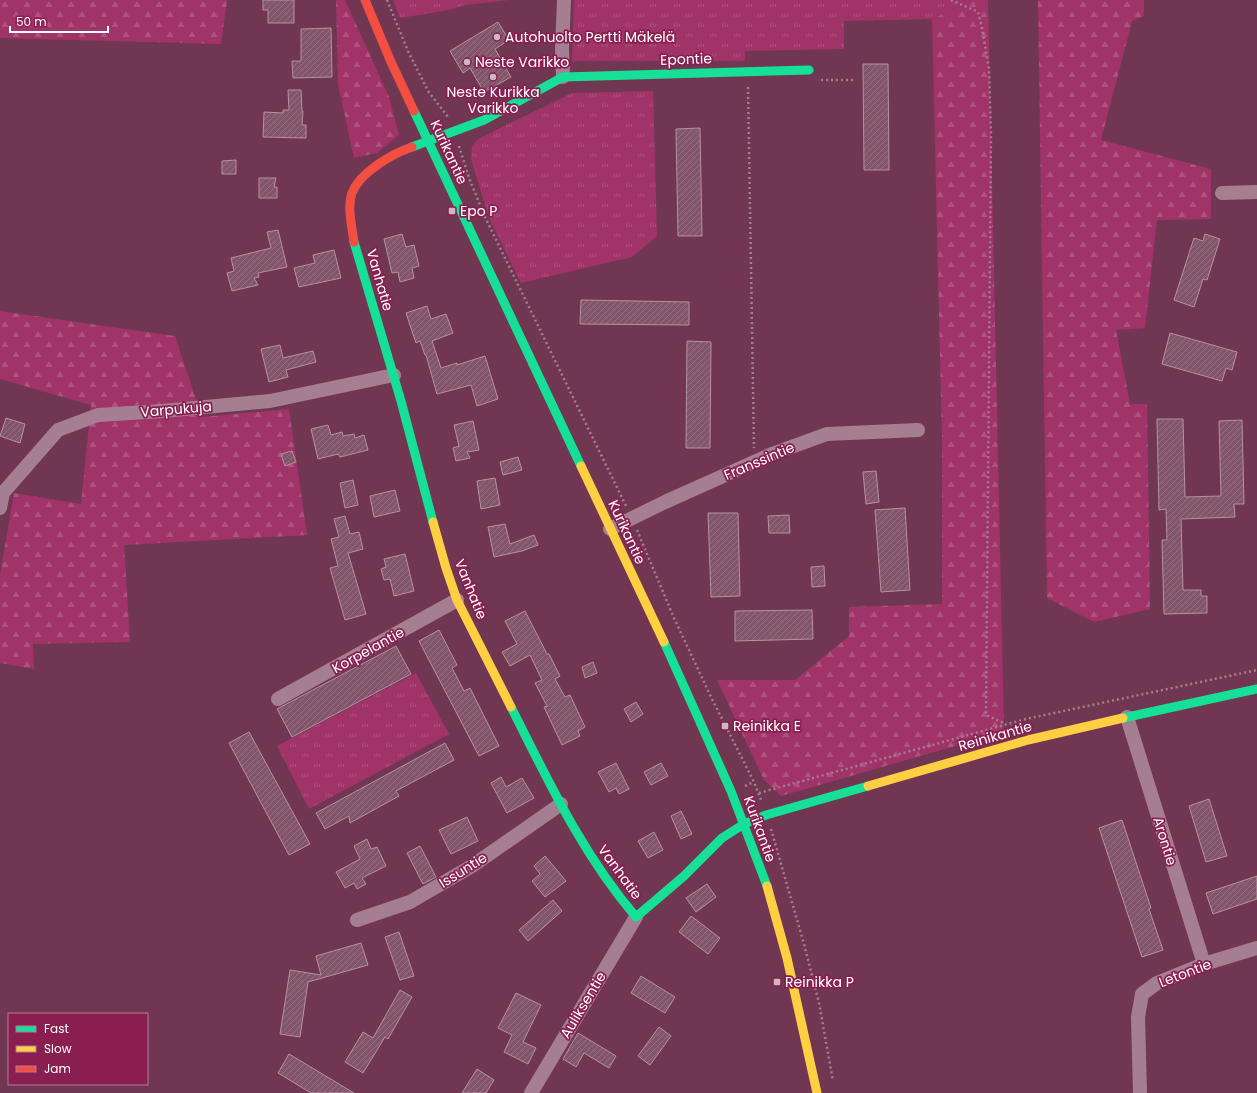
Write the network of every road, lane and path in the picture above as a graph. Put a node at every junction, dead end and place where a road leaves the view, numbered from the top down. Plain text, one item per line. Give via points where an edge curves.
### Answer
1 (365, 0) edge
2 (386, 0) edge
3 (564, 0) edge
4 (951, 0) edge
5 (809, 70) dead end
6 (748, 72) junction
7 (563, 77) junction
8 (454, 132) junction
9 (429, 141) junction
10 (1222, 192) dead end
11 (1257, 192) edge
12 (394, 375) junction
13 (918, 430) dead end
14 (754, 462) junction
15 (0, 508) edge
16 (632, 519) junction
17 (610, 529) junction
18 (458, 600) junction
19 (1257, 670) edge
20 (1257, 689) edge
21 (278, 700) dead end
22 (1127, 717) junction
23 (1006, 724) junction
24 (759, 793) joint
25 (561, 804) junction
26 (744, 824) junction
27 (636, 917) junction
28 (357, 920) dead end
29 (1257, 948) edge
30 (1204, 964) junction
31 (530, 1093) edge
32 (817, 1093) edge
33 (1140, 1093) edge

1 - 9 street, Kurikantie
2 - 8 path, Kurikantie via 428,91 450,119
3 - 7 street
4 - 23 path via 978,12 989,69 991,134 986,715
5 - 6 street, Epontie
6 - 7 street, Epontie
6 - 14 path
7 - 8 street, Vanhatie via 484,120
8 - 9 street, Vanhatie
8 - 16 path, Kurikantie via 485,217
9 - 12 street, Vanhatie via 399,151 377,165 360,179 352,193 350,211 354,241
9 - 17 street, Kurikantie
10 - 11 street
12 - 15 street, Varpukuja via 270,401 98,415 58,430 3,493
12 - 18 street, Vanhatie via 446,568
13 - 14 street, Franssintie via 827,434
14 - 16 street, Franssintie
16 - 17 street, Franssintie
16 - 24 path, Kurikantie via 711,697
17 - 26 street, Kurikantie via 668,650 732,791
18 - 21 street, Korpelantie
18 - 25 street, Vanhatie
19 - 23 path, Reinikantie
20 - 22 street, Reinikantie
22 - 26 street, Reinikantie via 1028,740 766,815
22 - 30 street, Arontie
23 - 24 path, Reinikantie
25 - 27 street, Vanhatie via 593,860
25 - 28 street, Issuntie via 472,866 410,902
26 - 27 street, Vanhatie via 722,838 684,876
26 - 32 street, Kurikantie via 765,881 787,958
27 - 31 street, Auliksentie
29 - 30 street, Letontie
30 - 33 street, Letontie via 1157,982 1142,994 1138,1017

